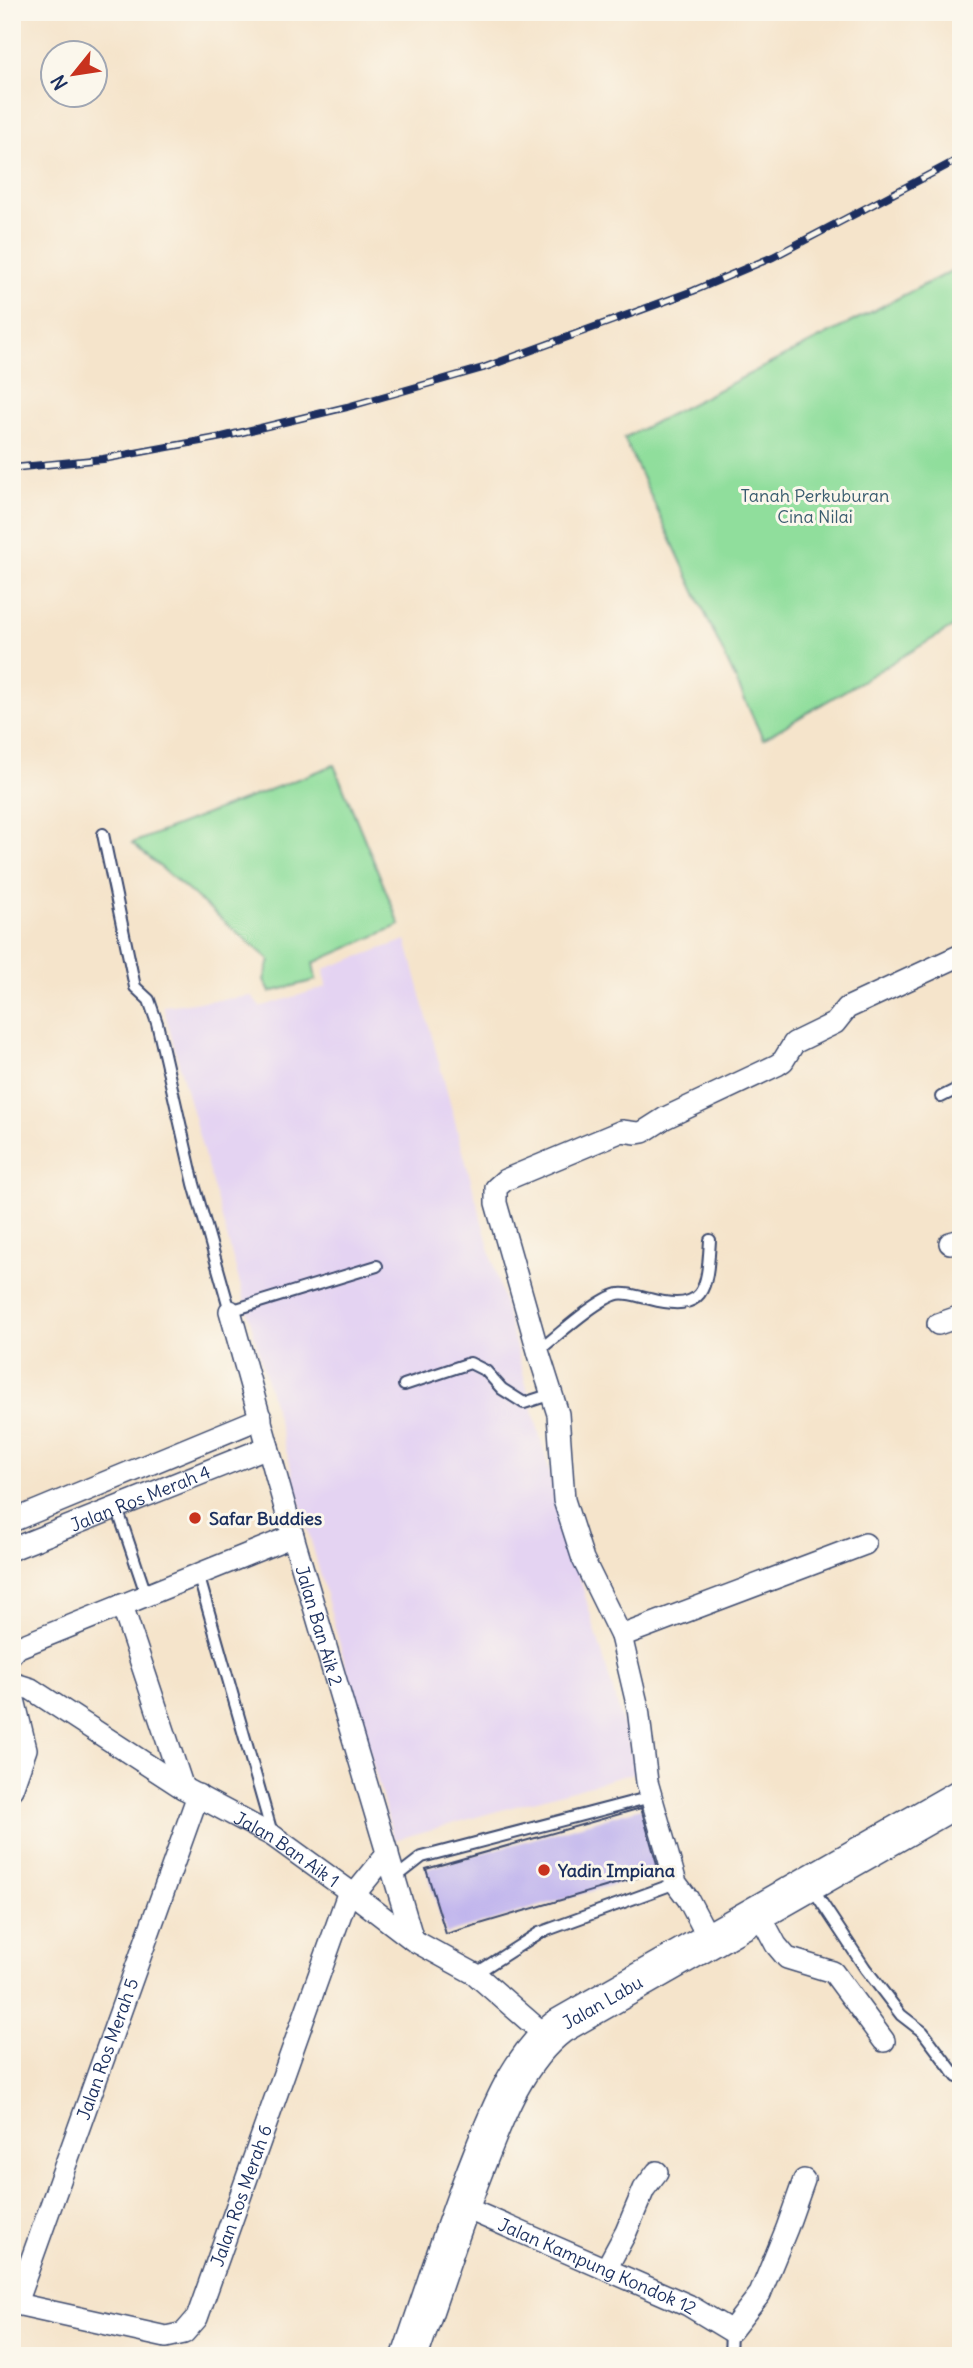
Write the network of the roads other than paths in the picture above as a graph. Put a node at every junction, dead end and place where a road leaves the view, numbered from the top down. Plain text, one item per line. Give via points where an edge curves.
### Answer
1 (103, 834) dead end
2 (961, 955) edge
3 (961, 1087) edge
4 (941, 1097) dead end
5 (710, 1240) dead end
6 (377, 1266) dead end
7 (230, 1311) junction
8 (961, 1316) edge
9 (938, 1324) dead end
10 (538, 1351) junction
11 (404, 1385) dead end
12 (552, 1394) junction
13 (261, 1419) junction
14 (268, 1447) junction
15 (117, 1508) junction
16 (12, 1521) edge
17 (293, 1536) junction
18 (865, 1544) dead end
19 (12, 1549) edge
20 (198, 1574) junction
21 (146, 1594) junction
22 (122, 1605) junction
23 (621, 1636) junction
24 (12, 1653) edge
25 (12, 1684) edge
26 (12, 1691) edge
27 (12, 1789) edge
28 (191, 1791) junction
29 (651, 1797) junction
30 (959, 1801) edge
31 (273, 1836) junction
32 (388, 1853) junction
33 (395, 1878) junction
34 (676, 1883) junction
35 (808, 1883) junction
36 (351, 1893) junction
37 (758, 1911) junction
38 (709, 1939) junction
39 (413, 1940) junction
40 (475, 1973) junction
41 (546, 2036) junction
42 (884, 2041) dead end
43 (957, 2077) dead end
44 (657, 2172) dead end
45 (804, 2180) dead end
46 (461, 2206) junction
47 (606, 2269) junction
48 (14, 2303) edge
49 (731, 2331) junction
50 (410, 2356) edge
51 (730, 2356) edge

1 - 7 lane via 135,987 149,1000 157,1023 194,1184
2 - 10 street via 847,1008 835,1023 793,1043 777,1065 643,1132 622,1131 505,1180 496,1188 496,1203
3 - 4 lane
5 - 10 lane via 707,1282 701,1293 687,1302 668,1304 619,1294
6 - 7 lane
7 - 13 street, Jalan Ban Aik 2
8 - 9 street
10 - 12 street
11 - 12 lane via 470,1363 524,1403
12 - 23 street via 558,1414 564,1500 583,1559
13 - 14 street, Jalan Ban Aik 2
13 - 16 street
14 - 15 street, Jalan Ros Merah 4
14 - 17 street, Jalan Ban Aik 2
15 - 19 street, Jalan Ros Merah 4
15 - 21 lane
17 - 20 street
17 - 32 street, Jalan Ban Aik 2
18 - 23 street
20 - 21 street
20 - 31 lane
21 - 22 street
22 - 24 street
22 - 28 street
23 - 29 street via 638,1708
25 - 28 street, Jalan Ban Aik 1 via 31,1689
26 - 27 street via 26,1749
28 - 31 street, Jalan Ban Aik 1
28 - 48 street, Jalan Ros Merah 5
29 - 33 lane via 422,1857
29 - 34 street
30 - 35 main road, Jalan Labu
31 - 36 street, Jalan Ban Aik 1
32 - 33 street, Jalan Ban Aik 2
32 - 36 street, Jalan Ros Merah 6
33 - 39 street, Jalan Ban Aik 2
34 - 38 street
34 - 40 lane via 539,1933
35 - 37 main road, Jalan Labu
35 - 43 lane via 901,2015 923,2032
36 - 39 street, Jalan Ban Aik 1
36 - 48 street, Jalan Ros Merah 6 via 197,2318 184,2333 166,2337
37 - 38 main road, Jalan Labu
37 - 42 street via 787,1958 833,1972
38 - 41 main road, Jalan Labu
39 - 40 street, Jalan Ban Aik 1
40 - 41 street, Jalan Ban Aik 1
41 - 46 main road, Jalan Labu via 506,2092
44 - 47 street via 644,2189
45 - 49 street via 760,2294
46 - 47 street, Jalan Kampung Kondok 12
46 - 50 main road, Jalan Labu
47 - 49 street, Jalan Kampung Kondok 12 via 688,2305
49 - 51 lane

